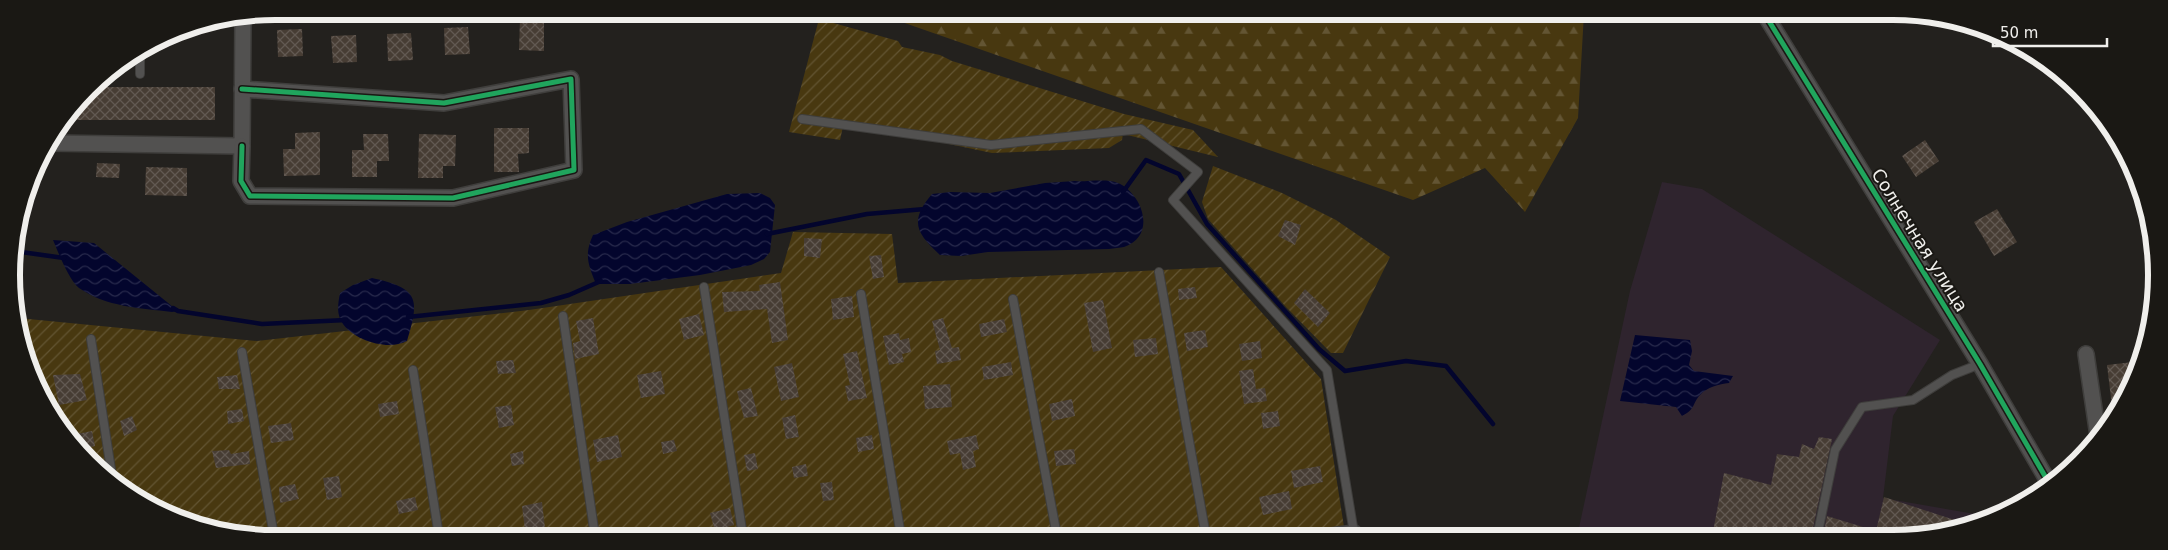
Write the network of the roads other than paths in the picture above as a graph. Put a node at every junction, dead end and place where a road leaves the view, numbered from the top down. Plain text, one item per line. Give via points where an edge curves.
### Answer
1 (1768, 20) edge
2 (243, 22) edge
3 (140, 58) edge
4 (140, 74) dead end
5 (242, 88) junction
6 (802, 119) dead end
7 (57, 143) edge
8 (242, 146) junction
9 (1159, 272) dead end
10 (704, 287) dead end
11 (861, 294) dead end
12 (1013, 299) dead end
13 (563, 316) dead end
14 (91, 339) dead end
15 (242, 352) dead end
16 (2086, 354) dead end
17 (1980, 364) junction
18 (413, 370) dead end
19 (2097, 428) edge
20 (111, 470) edge
21 (2046, 479) edge
22 (273, 530) edge
23 (438, 530) edge
24 (594, 530) edge
25 (742, 530) edge
26 (899, 530) edge
27 (1056, 530) edge
28 (1205, 530) edge
29 (1354, 530) edge
30 (1818, 530) edge

1 - 17 street, Солнечная улица
2 - 5 street
3 - 4 lane
5 - 8 street
5 - 8 street via 444,103 571,79 574,170 453,198 250,196 241,181
6 - 29 lane via 991,145 1141,129 1198,172 1173,200 1327,370
7 - 8 street
9 - 28 lane
10 - 25 lane
11 - 26 lane
12 - 27 lane
13 - 24 lane
14 - 20 lane
15 - 22 lane
16 - 19 street
17 - 21 street, Солнечная улица
17 - 30 lane via 1952,375 1913,400 1862,407 1835,450
18 - 23 lane

